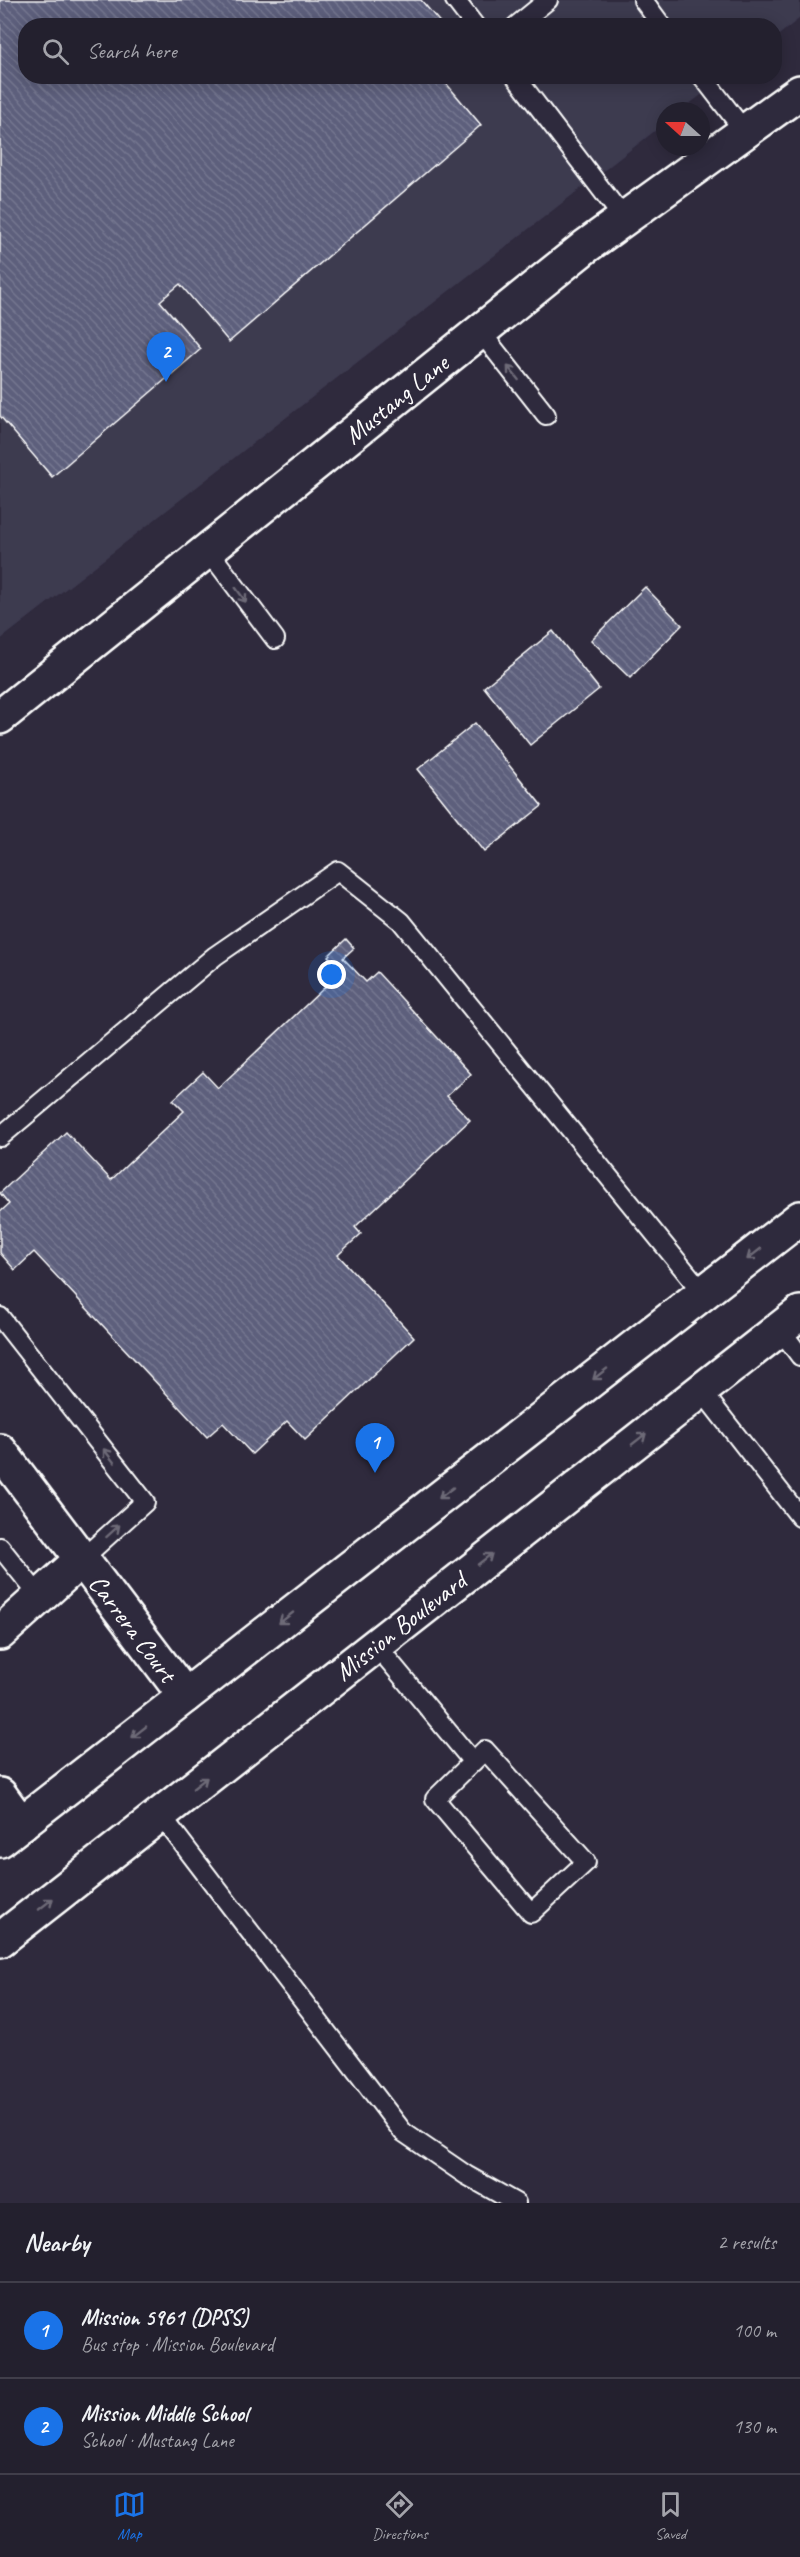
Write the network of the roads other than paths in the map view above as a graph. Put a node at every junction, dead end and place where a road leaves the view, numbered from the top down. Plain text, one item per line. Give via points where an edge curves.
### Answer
1 (455, 0) edge
2 (548, 0) edge
3 (643, 0) edge
4 (469, 18) edge
5 (526, 18) edge
6 (656, 18) edge
7 (521, 84) edge
8 (708, 84) edge
9 (800, 92) edge
10 (745, 132) junction
11 (624, 219) junction
12 (480, 331) junction
13 (546, 415) dead end
14 (208, 550) junction
15 (275, 639) dead end
16 (0, 717) edge
17 (0, 1137) edge
18 (800, 1218) edge
19 (703, 1293) junction
20 (0, 1317) edge
21 (790, 1321) edge
22 (800, 1356) edge
23 (701, 1390) junction
24 (0, 1451) edge
25 (800, 1517) edge
26 (0, 1547) edge
27 (82, 1559) junction
28 (40, 1597) junction
29 (0, 1633) edge
30 (376, 1645) junction
31 (185, 1696) junction
32 (473, 1762) junction
33 (0, 1795) edge
34 (160, 1814) junction
35 (10, 1832) edge
36 (0, 1940) edge
37 (516, 2203) edge

1 - 4 lane
2 - 5 lane
3 - 6 lane
7 - 11 lane
8 - 10 lane
9 - 10 main road, Mustang Lane
10 - 11 main road, Mustang Lane
11 - 12 main road, Mustang Lane
13 -> 12 lane
12 - 14 main road, Mustang Lane
14 -> 15 lane
14 - 16 main road, Mustang Lane
17 - 19 lane via 215,956 338,872 401,921
18 -> 19 main road
19 -> 31 main road
27 -> 20 lane via 145,1502
21 - 22 lane
21 - 23 main road, Mission Boulevard
23 - 25 lane
30 -> 23 main road, Mission Boulevard
24 - 27 main road, Carrera Court
26 - 28 lane
27 - 28 main road, Carrera Court
27 - 31 main road, Carrera Court
28 - 29 main road, Carrera Court
30 - 32 lane
34 -> 30 main road, Mission Boulevard
31 -> 35 main road
32 - 32 lane via 435,1799 531,1913 586,1862 486,1750
33 - 35 main road
36 -> 34 main road, Mission Boulevard
34 - 37 lane via 403,2132

